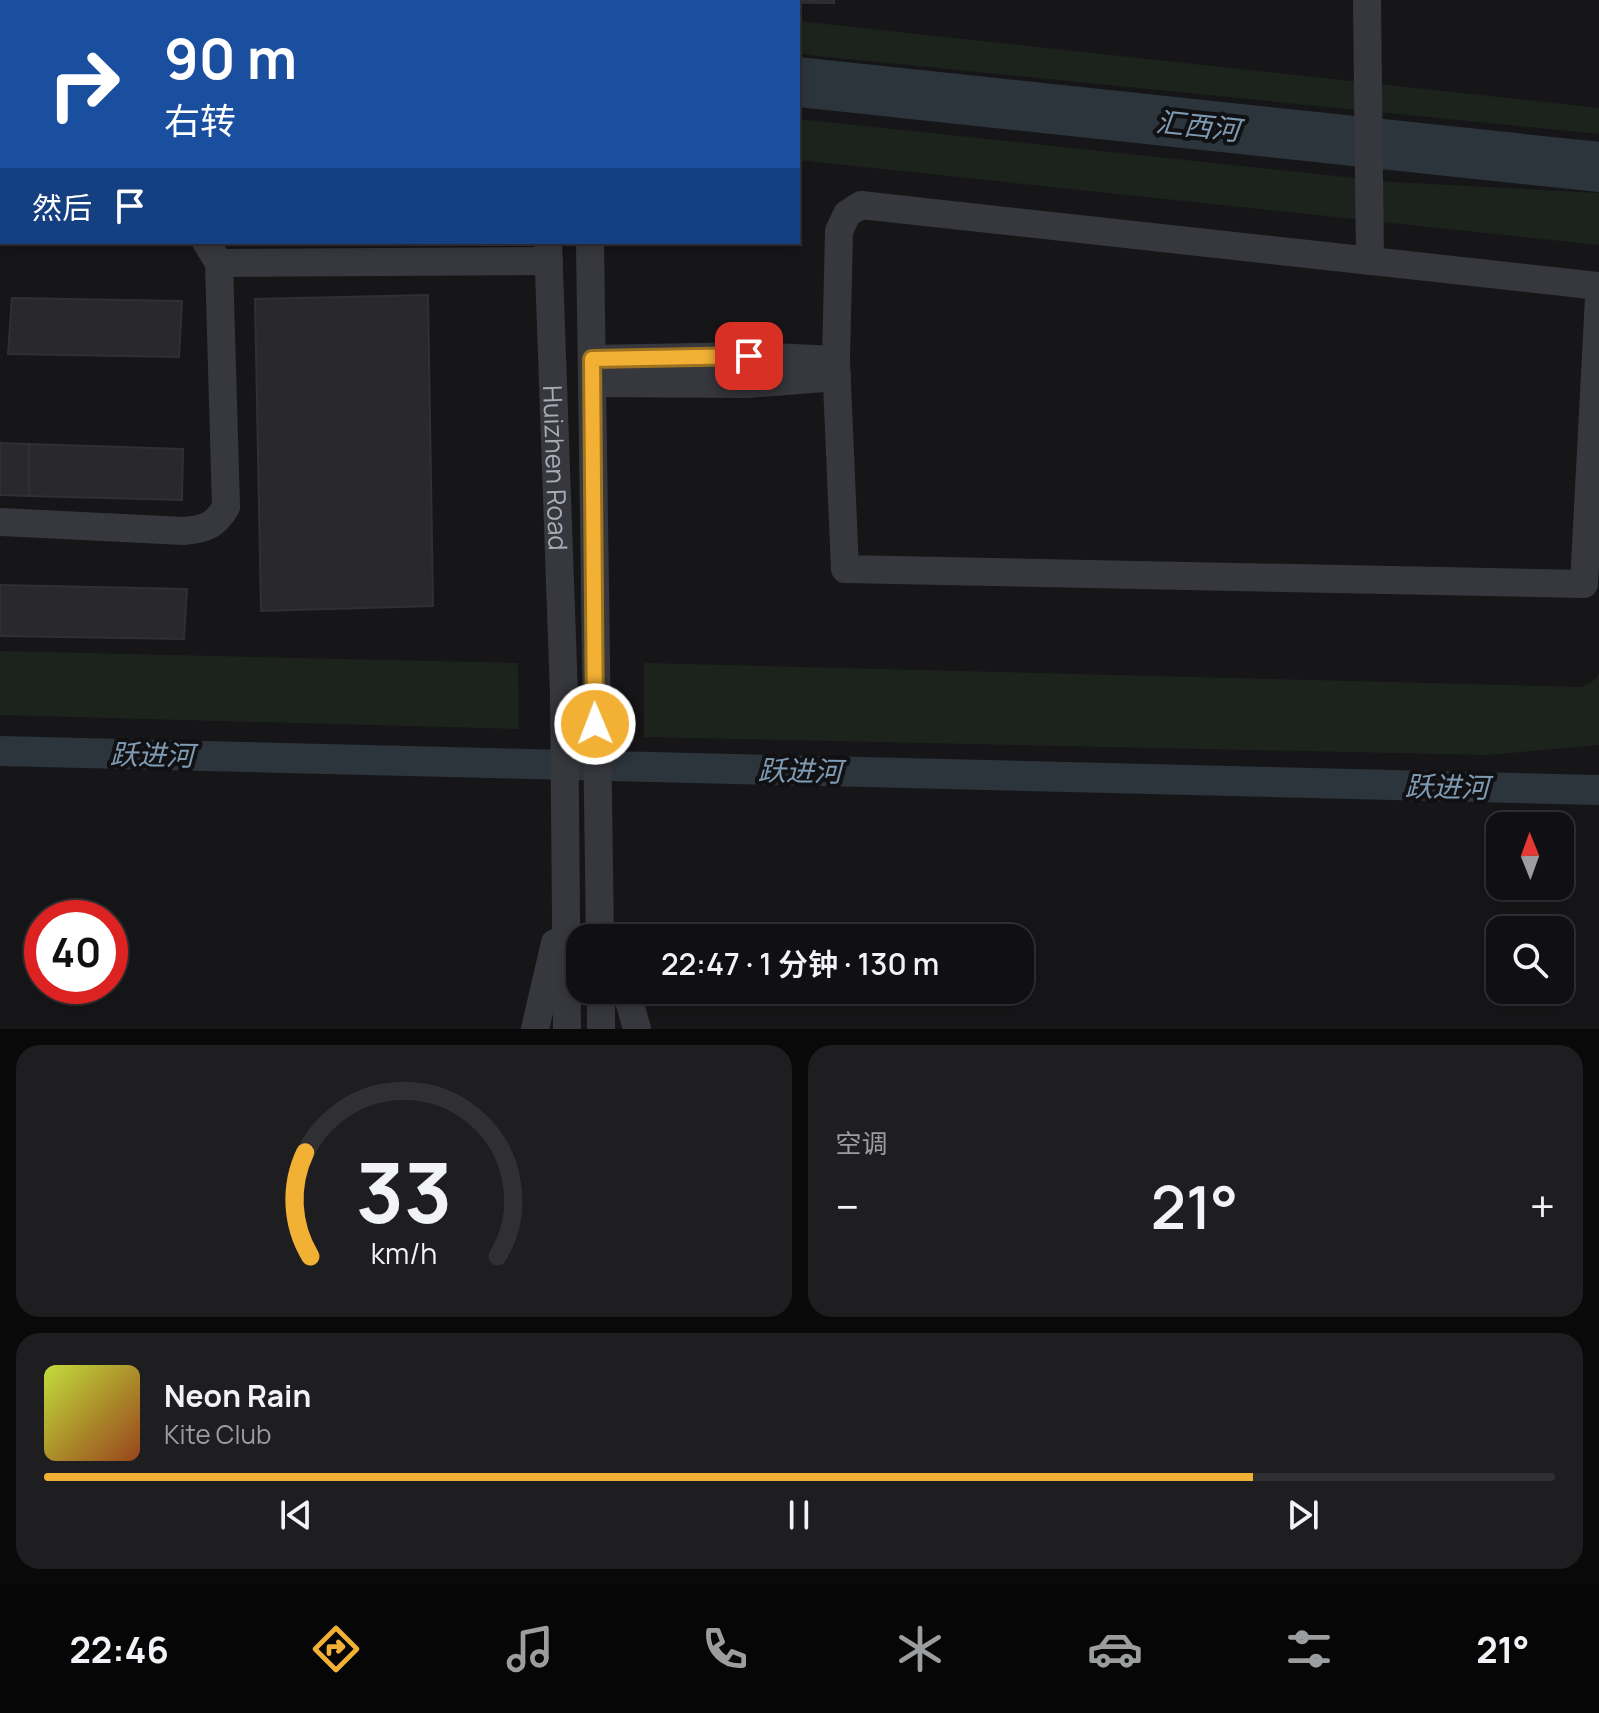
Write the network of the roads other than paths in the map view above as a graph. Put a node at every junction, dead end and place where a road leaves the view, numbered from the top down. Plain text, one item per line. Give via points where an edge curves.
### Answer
1 (1367, 0) edge
2 (590, 244) edge
3 (549, 251) edge
4 (212, 252) edge
5 (1370, 261) junction
6 (1599, 286) edge
7 (1599, 298) edge
8 (836, 369) junction
9 (592, 371) junction
10 (0, 522) edge
11 (566, 895) junction
12 (599, 896) junction
13 (600, 924) edge
14 (607, 924) edge
15 (601, 1004) edge
16 (630, 1004) edge
17 (535, 1029) edge
18 (567, 1029) edge
19 (601, 1029) edge
20 (637, 1029) edge

1 - 5 street
2 - 9 street, Huizhen Road
3 - 4 street
3 - 11 street, Huizhen Road
4 - 10 street via 226,507 218,522 184,531
5 - 6 street
5 - 8 street via 861,205 847,214 839,231
7 - 8 street via 1584,584 845,569
8 - 9 street via 747,384
9 - 12 street, Huizhen Road
11 - 17 street
11 - 18 street
12 - 13 street
12 - 14 street
15 - 19 street
16 - 20 street

